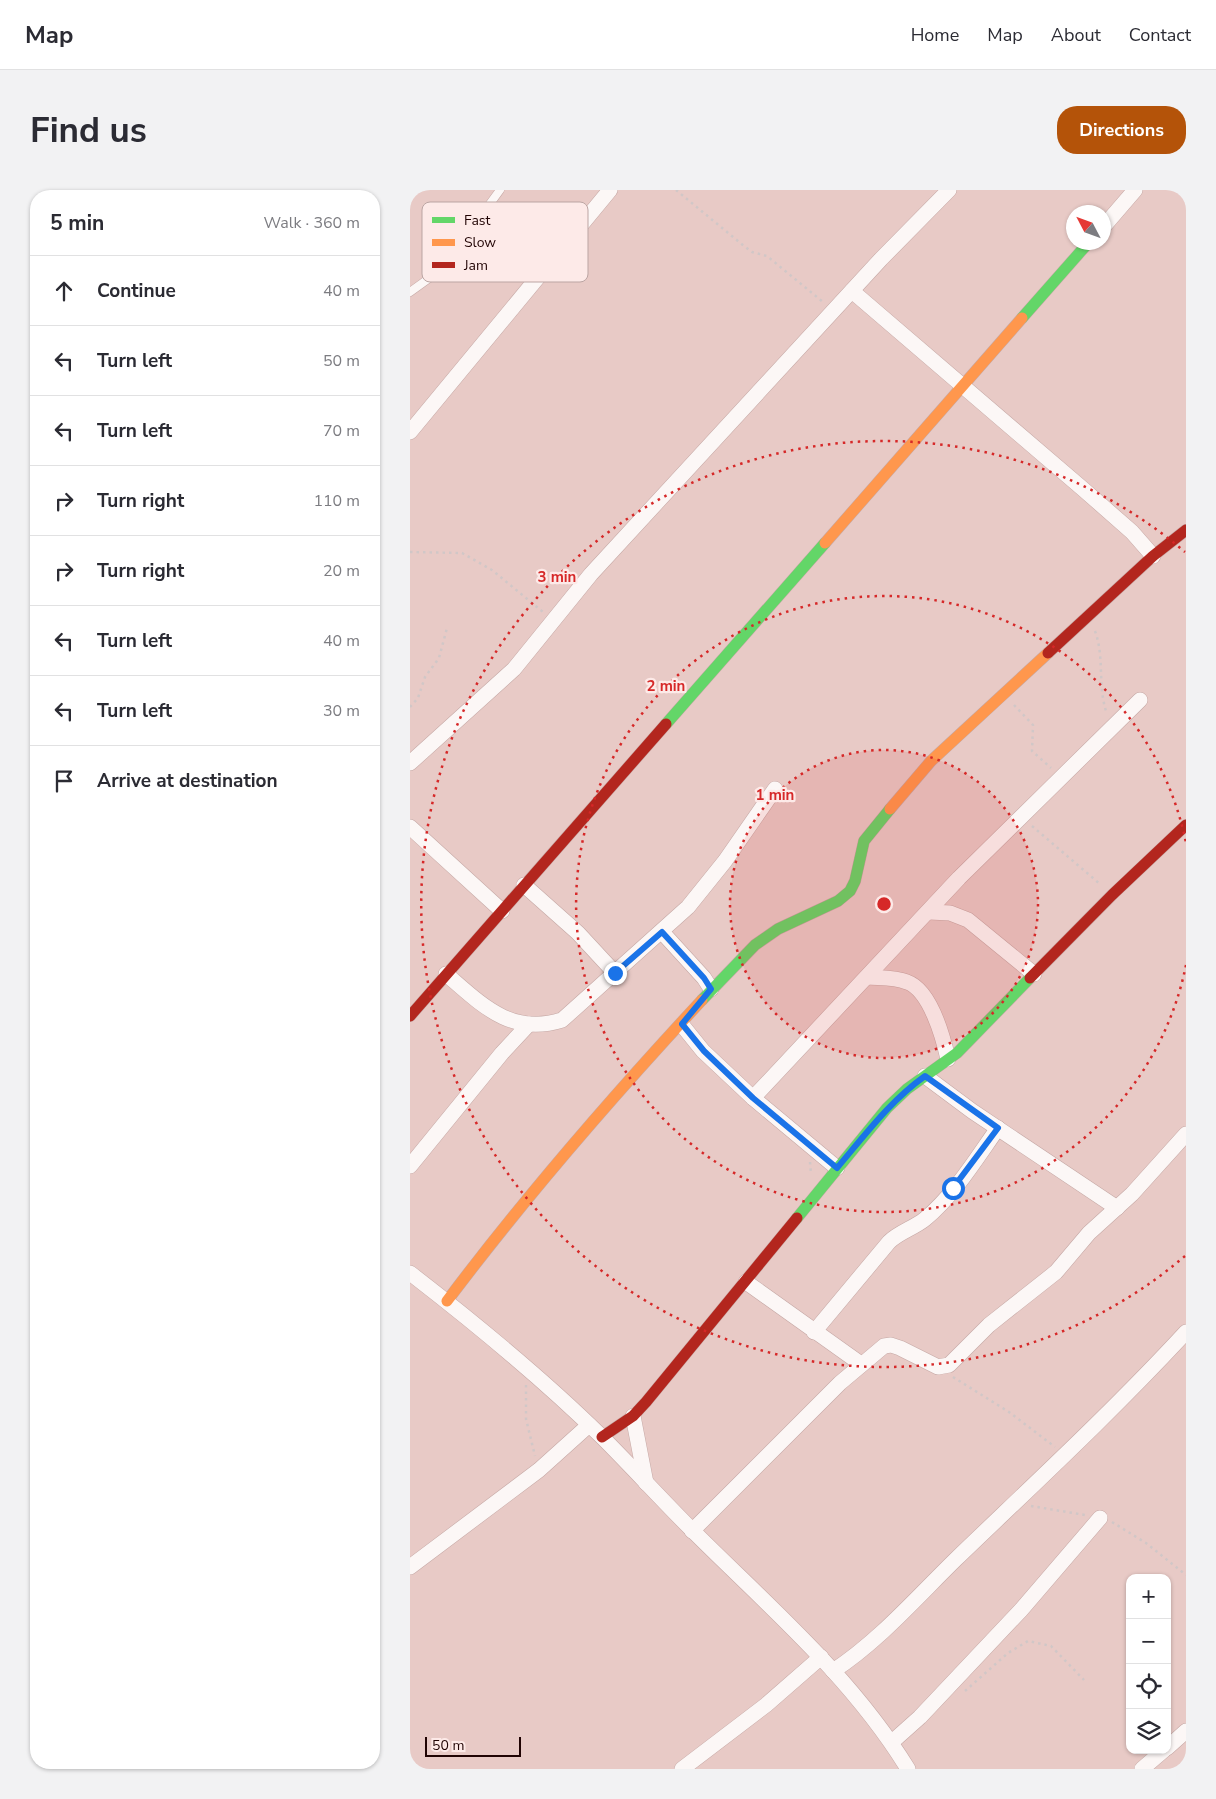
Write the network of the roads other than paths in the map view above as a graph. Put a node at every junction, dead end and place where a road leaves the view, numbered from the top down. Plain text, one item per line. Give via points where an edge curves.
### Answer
1 (500, 190) edge
2 (610, 190) edge
3 (949, 190) edge
4 (1135, 190) edge
5 (491, 202) edge
6 (588, 217) edge
7 (1111, 218) edge
8 (1082, 250) edge
9 (424, 282) edge
10 (534, 282) edge
11 (852, 291) junction
12 (410, 292) edge
13 (963, 386) junction
14 (410, 432) edge
15 (1186, 530) edge
16 (1153, 556) junction
17 (1140, 700) dead end
18 (410, 763) edge
19 (775, 789) dead end
20 (1186, 825) edge
21 (410, 827) edge
22 (524, 884) junction
23 (502, 911) junction
24 (930, 912) junction
25 (662, 932) junction
26 (615, 973) junction
27 (446, 974) junction
28 (1034, 974) junction
29 (868, 977) junction
30 (711, 989) junction
31 (410, 1016) edge
32 (529, 1024) junction
33 (682, 1024) junction
34 (948, 1059) junction
35 (925, 1076) junction
36 (753, 1098) junction
37 (998, 1128) junction
38 (1186, 1134) edge
39 (410, 1166) edge
40 (837, 1168) junction
41 (1117, 1208) junction
42 (410, 1273) edge
43 (746, 1282) junction
44 (447, 1301) junction
45 (814, 1332) junction
46 (1186, 1332) edge
47 (861, 1364) junction
48 (633, 1416) junction
49 (589, 1425) junction
50 (602, 1438) junction
51 (646, 1484) junction
52 (1100, 1518) dead end
53 (692, 1531) junction
54 (410, 1567) edge
55 (821, 1657) junction
56 (833, 1671) junction
57 (1186, 1731) edge
58 (892, 1742) junction
59 (1171, 1744) edge
60 (1159, 1754) edge
61 (682, 1769) edge
62 (908, 1769) edge
63 (1142, 1769) edge

1 - 5 lane
2 - 6 street
3 - 11 street
4 - 7 street
8 - 13 street
9 - 12 lane
10 - 14 street
11 - 13 street
11 - 18 street via 591,574 538,642 502,681
13 - 16 street via 1132,532
13 - 22 street
15 - 16 street
16 - 30 street via 931,760 864,841 850,891 838,901 755,945
17 - 24 street via 971,866
19 - 25 street via 710,880
20 - 28 street
21 - 23 street
22 - 23 street
22 - 26 street via 578,933
23 - 27 street
24 - 28 street via 950,912 961,916
24 - 29 street
25 - 26 street
25 - 30 street
26 - 32 street via 562,1020
27 - 31 street
27 - 32 street via 489,1010 507,1020
28 - 34 street via 976,1035
29 - 34 street via 906,982 920,992 939,1028
29 - 36 street
30 - 33 street
32 - 39 street
33 - 36 street via 704,1051
33 - 44 street via 616,1093 550,1170
34 - 35 street
35 - 37 street
35 - 40 street via 887,1108
36 - 40 street
37 - 41 street
37 - 45 street via 972,1166 935,1209 925,1220 889,1242
38 - 41 street
40 - 43 street
41 - 47 street via 1056,1272 990,1325 949,1365 942,1368 891,1344
42 - 44 street
43 - 45 street
43 - 48 street
44 - 49 street
45 - 47 street
46 - 56 street via 1140,1382 890,1624
47 - 53 street
48 - 50 street
48 - 51 street
49 - 50 street
49 - 54 street via 539,1470
50 - 51 street
51 - 53 street
52 - 58 street via 1021,1610 920,1717
53 - 55 street
55 - 56 street
55 - 61 street via 766,1705
56 - 58 street
57 - 59 street
58 - 62 street
60 - 63 street

